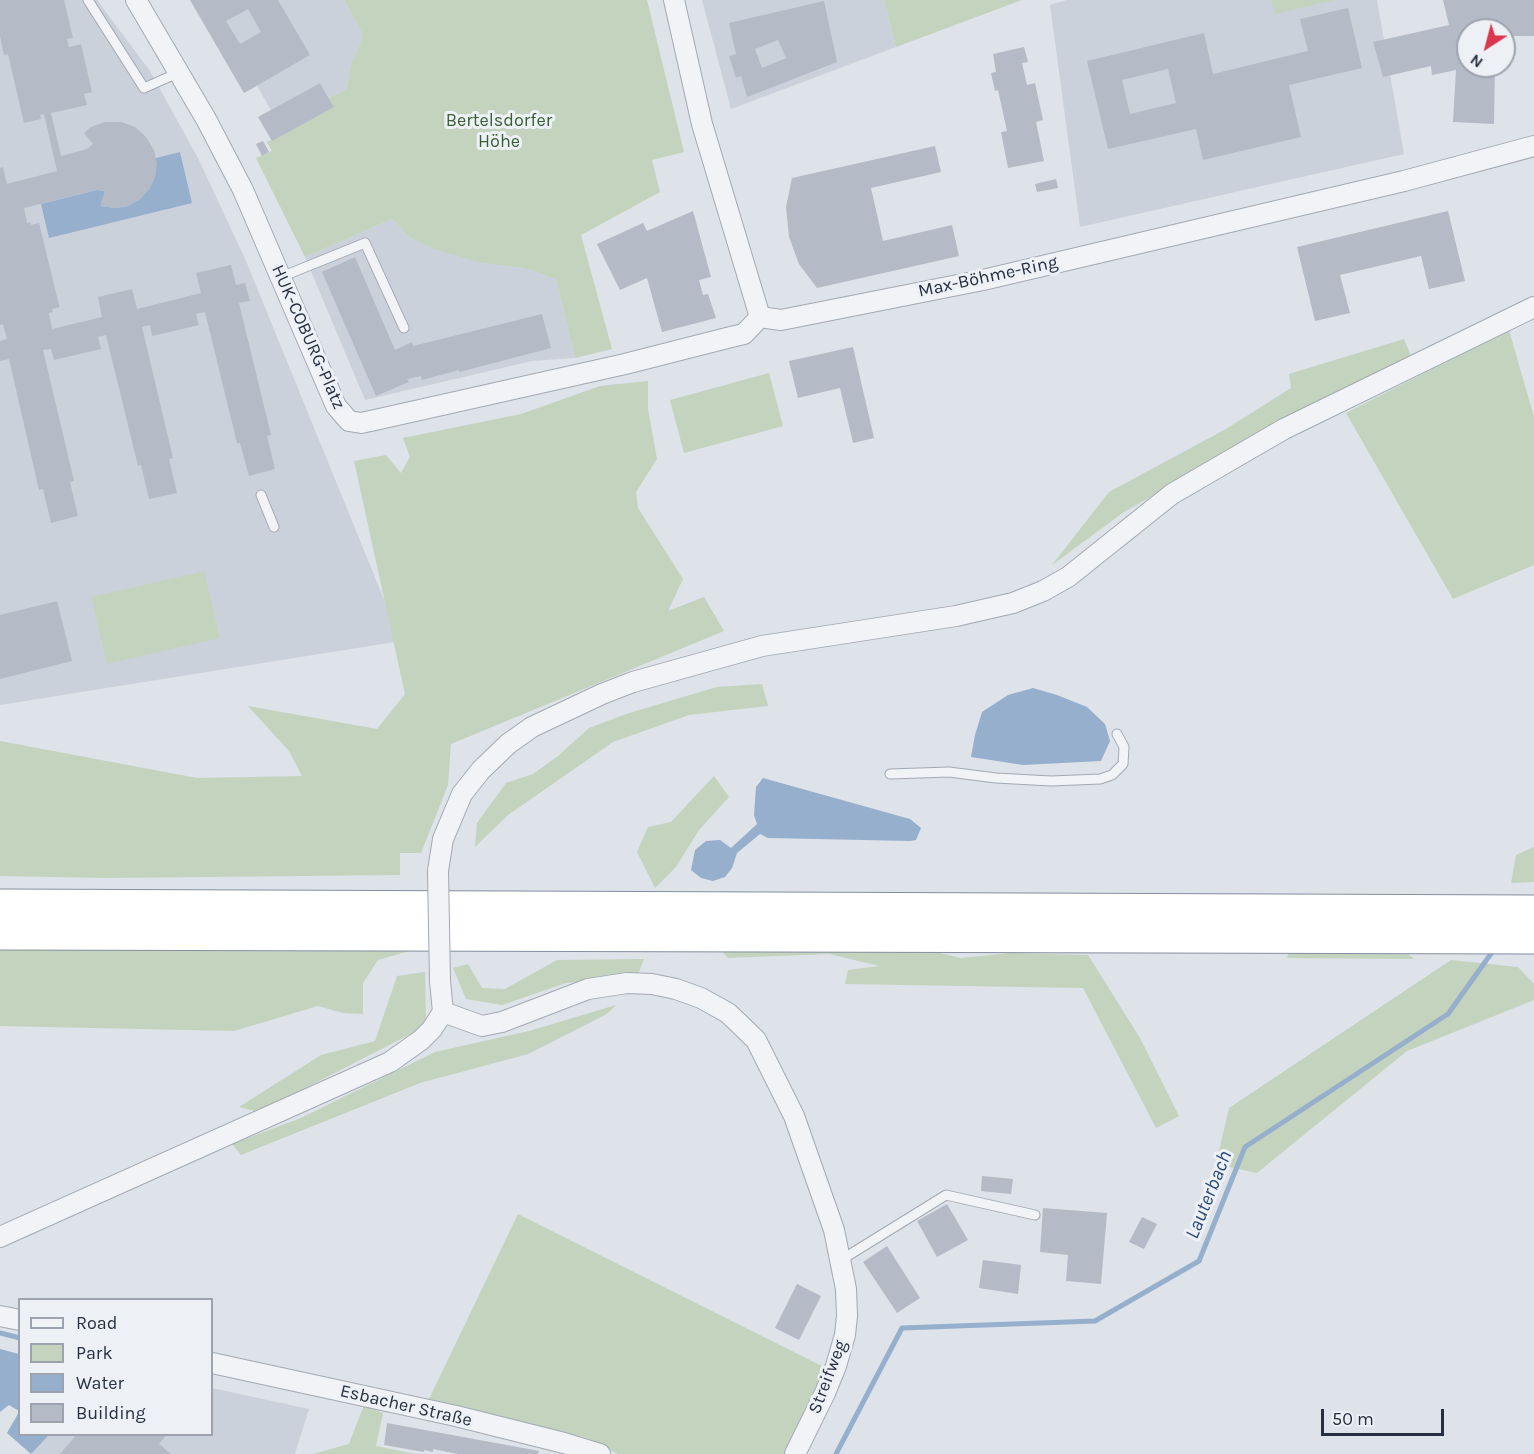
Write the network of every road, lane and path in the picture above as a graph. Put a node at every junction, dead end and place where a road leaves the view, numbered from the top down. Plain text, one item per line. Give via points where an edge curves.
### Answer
1 (88, 0) edge
2 (136, 0) edge
3 (674, 0) edge
4 (180, 72) junction
5 (1534, 146) edge
6 (281, 277) junction
7 (1534, 307) edge
8 (760, 317) junction
9 (404, 328) dead end
10 (261, 495) dead end
11 (274, 527) dead end
12 (1117, 734) dead end
13 (890, 774) dead end
14 (0, 906) edge
15 (1534, 912) edge
16 (1447, 925) junction
17 (0, 933) edge
18 (1534, 937) edge
19 (443, 1012) junction
20 (1035, 1215) dead end
21 (0, 1237) edge
22 (841, 1260) junction
23 (0, 1316) edge
24 (18, 1320) edge
25 (213, 1363) edge
26 (600, 1454) edge
27 (795, 1454) edge

1 - 4 lane via 144,88
2 - 4 street, HUK-COBURG-Platz
3 - 8 street via 702,124
4 - 6 street, HUK-COBURG-Platz via 243,190
5 - 8 street, Max-Böhme-Ring via 1404,181 983,279 781,320
6 - 8 street, HUK-COBURG-Platz via 336,406 354,423 579,375 744,334
6 - 9 lane via 365,243
7 - 19 street, bridge via 1284,429 1172,494 1068,577 1043,591 1013,603 956,616 750,649 633,682 532,727 481,770 462,794 443,839 438,871
10 - 11 lane
12 - 13 lane via 1124,747 1123,764 1112,775 1100,779 1018,779 949,772
14 - 16 highway
15 - 16 highway
16 - 17 highway
16 - 18 highway
19 - 21 street via 421,1040 390,1062
19 - 22 street, Streifweg via 482,1026 588,989 627,983 676,989 728,1013 756,1040 794,1116
20 - 22 lane via 946,1195
22 - 27 street, Streifweg via 846,1289 845,1335 825,1393
23 - 24 street
25 - 26 street, Esbacher Straße via 456,1416

